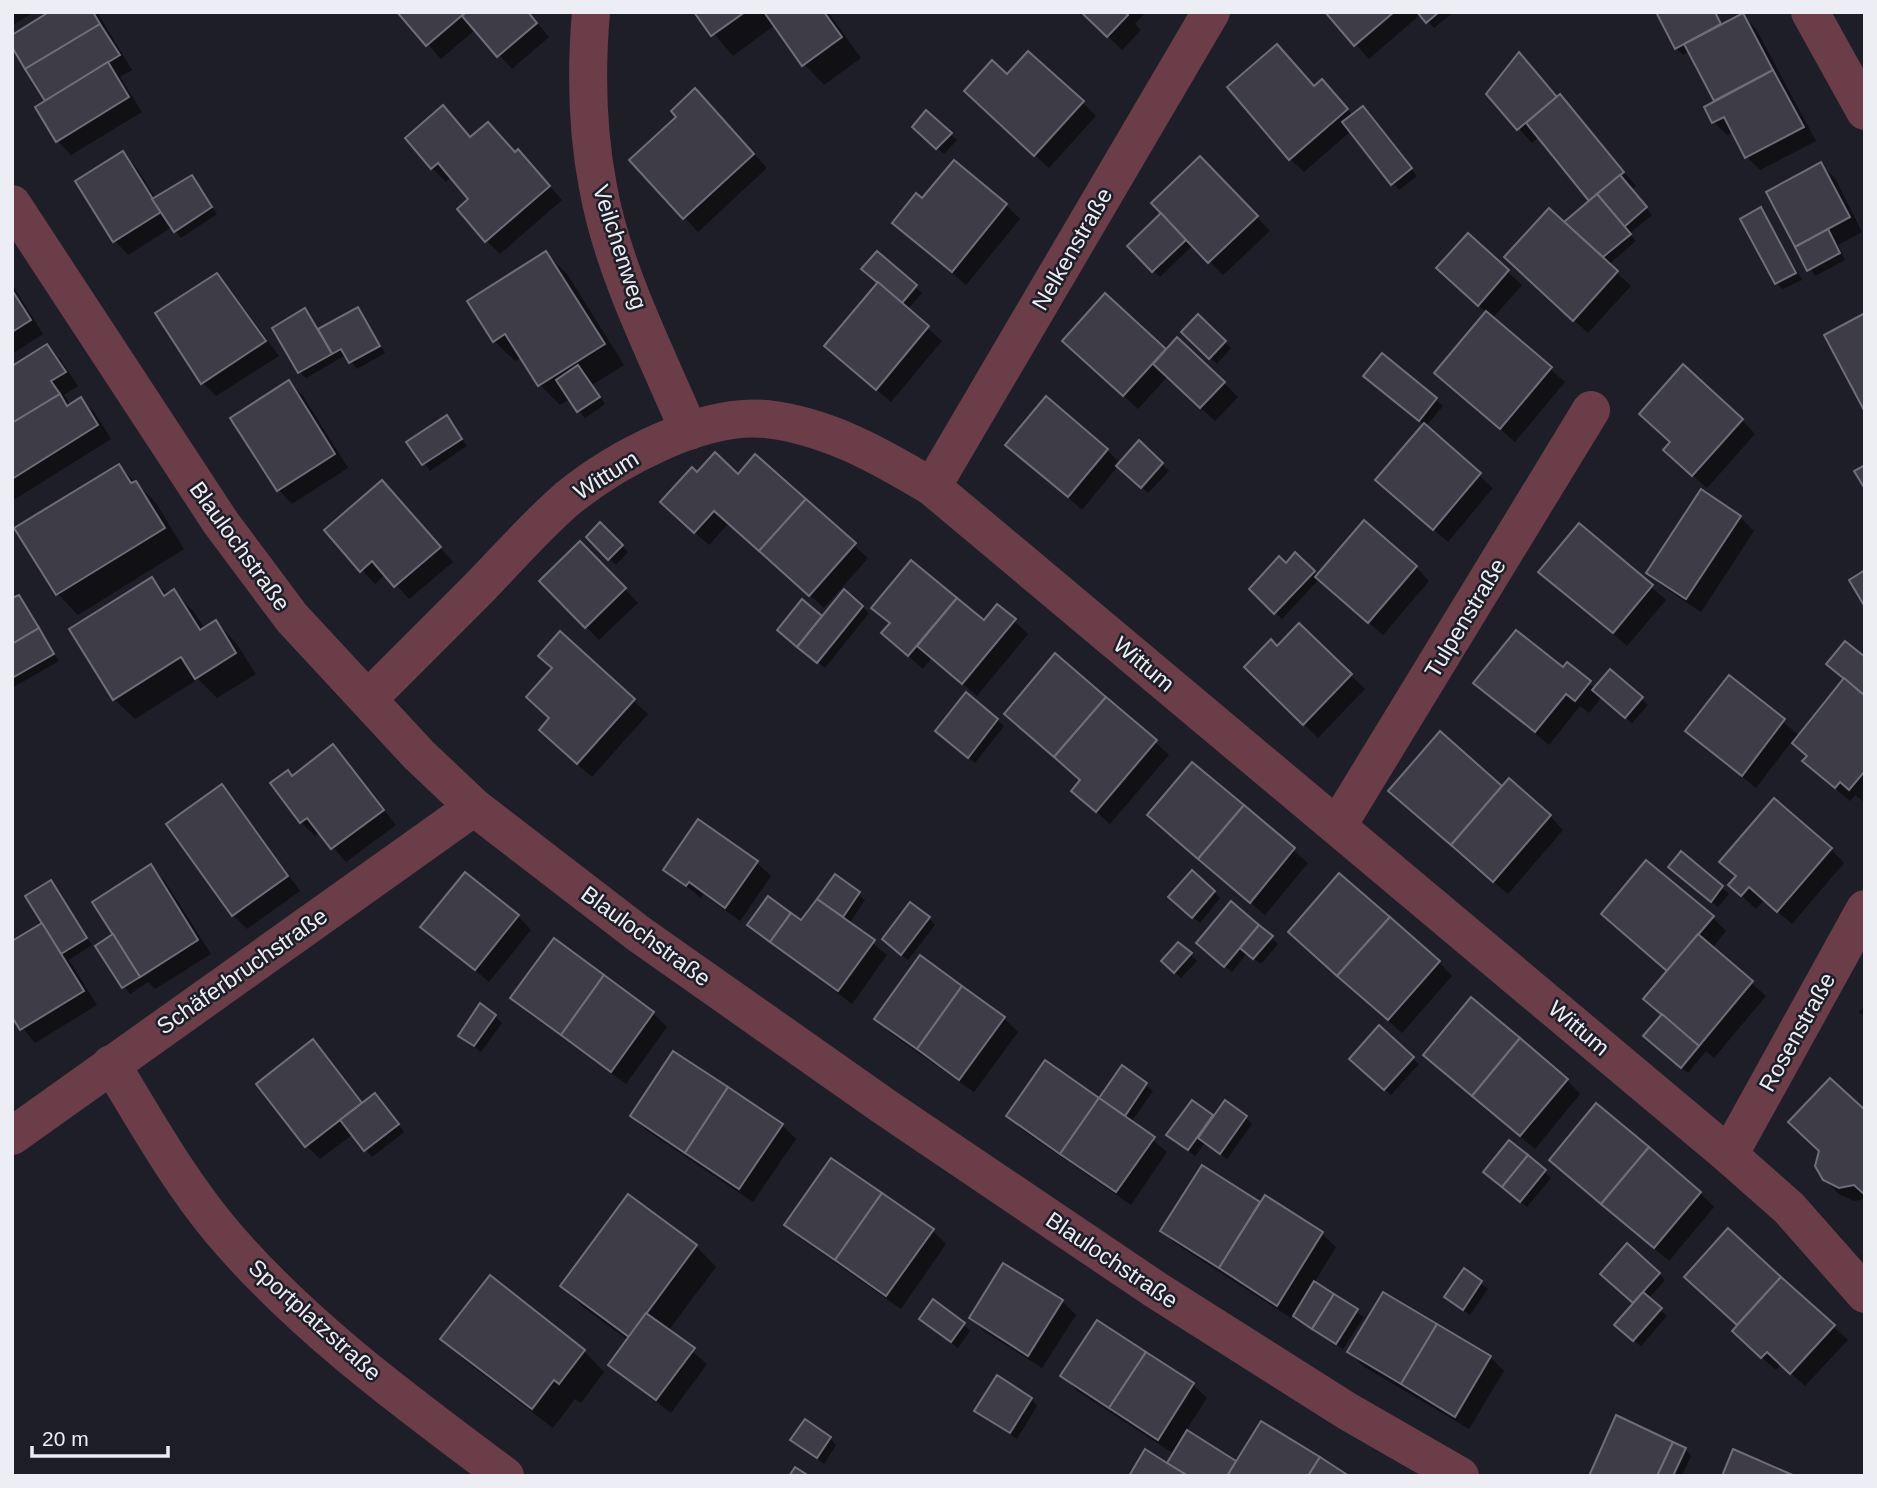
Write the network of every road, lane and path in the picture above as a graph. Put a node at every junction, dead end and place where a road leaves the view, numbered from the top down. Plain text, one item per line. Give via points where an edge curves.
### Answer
1 (591, 12) edge
2 (1211, 12) edge
3 (1810, 12) edge
4 (1865, 111) edge
5 (12, 204) edge
6 (1591, 410) dead end
7 (689, 431) junction
8 (932, 486) junction
9 (368, 699) junction
10 (474, 807) junction
11 (1338, 825) junction
12 (1865, 909) edge
13 (111, 1064) junction
14 (12, 1136) edge
15 (1729, 1155) junction
16 (1865, 1294) edge
17 (505, 1476) edge
18 (1460, 1476) edge

1 - 7 street, Veilchenweg via 588,106 598,188 619,262
2 - 8 street, Nelkenstraße
3 - 4 street
5 - 9 street, Blaulochstraße via 221,523 292,618
6 - 11 street, Tulpenstraße
7 - 8 street, Wittum via 724,421 764,419 807,426 882,457
7 - 9 street, Wittum via 605,471 566,500
8 - 11 street, Wittum
9 - 10 street, Blaulochstraße
10 - 13 street, Schäferbruchstraße
10 - 18 street, Blaulochstraße via 639,934 885,1107 1156,1290 1347,1411
11 - 15 street, Wittum
12 - 15 street, Rosenstraße
13 - 14 street, Schäferbruchstraße
13 - 17 street, Sportplatzstraße via 170,1161 222,1231 275,1290 403,1399
15 - 16 street, Wittum via 1789,1208

